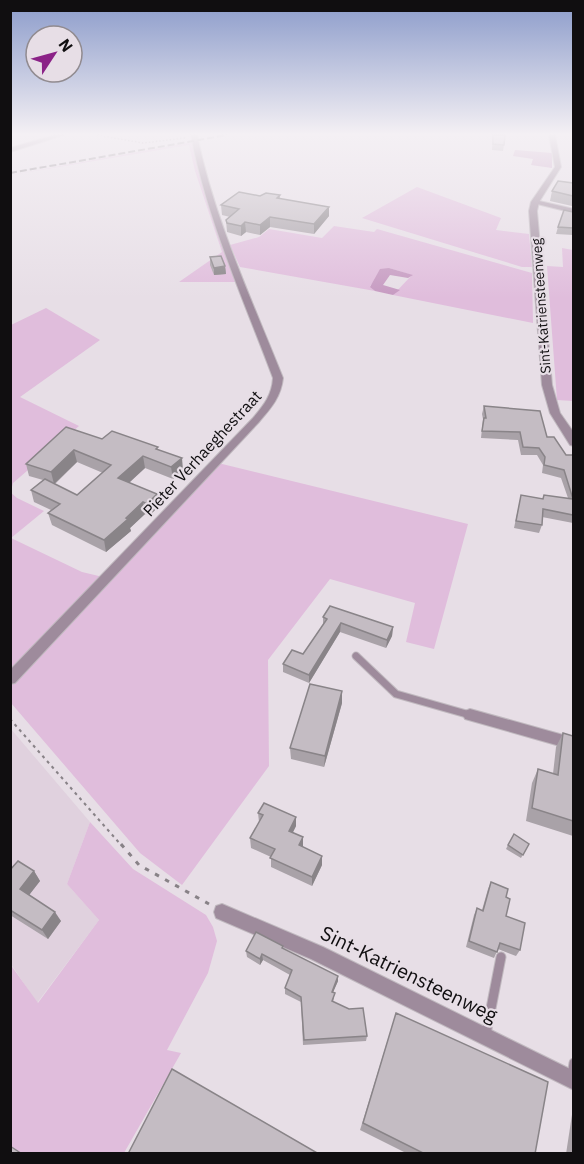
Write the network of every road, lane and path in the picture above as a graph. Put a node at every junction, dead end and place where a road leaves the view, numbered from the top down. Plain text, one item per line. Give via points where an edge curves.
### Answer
1 (206, 189) edge
2 (543, 189) edge
3 (535, 202) junction
4 (573, 211) edge
5 (573, 443) edge
6 (356, 656) dead end
7 (10, 679) edge
8 (470, 715) joint
9 (10, 719) edge
10 (573, 744) edge
11 (222, 912) joint
12 (501, 957) dead end
13 (485, 1037) junction
14 (573, 1075) edge

1 - 7 street, Pieter Verhaeghestraat via 278,378 275,398
2 - 3 street
3 - 4 street
3 - 5 street, Sint-Katriensteenweg via 547,385 555,413
6 - 8 lane via 396,694
8 - 10 street
9 - 11 path via 139,865
11 - 13 street, Sint-Katriensteenweg via 317,953
12 - 13 lane
13 - 14 street, Sint-Katriensteenweg

